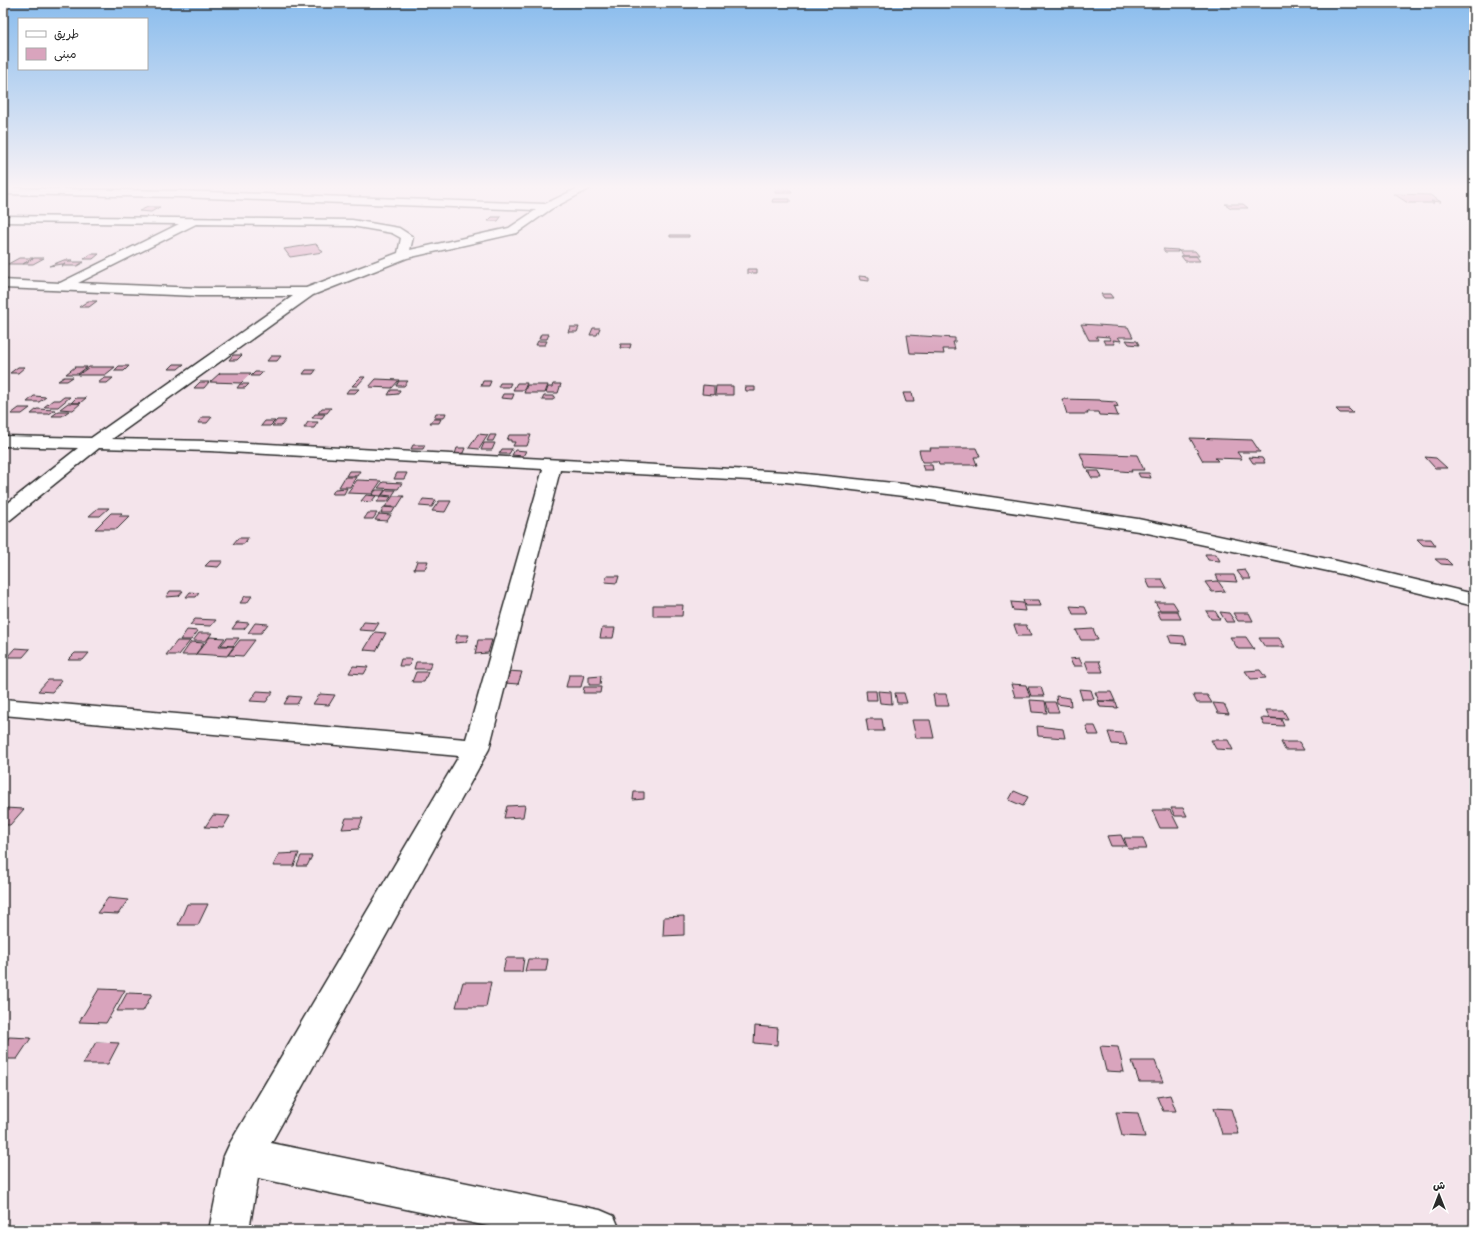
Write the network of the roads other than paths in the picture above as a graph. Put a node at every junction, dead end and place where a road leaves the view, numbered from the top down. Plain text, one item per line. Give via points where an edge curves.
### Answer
1 (149, 244) edge
2 (406, 244) edge
3 (456, 244) edge
4 (404, 255) junction
5 (3, 284) edge
6 (64, 286) junction
7 (308, 292) junction
8 (3, 441) edge
9 (95, 443) junction
10 (553, 464) junction
11 (3, 516) edge
12 (1474, 600) edge
13 (3, 707) edge
14 (476, 749) junction
15 (243, 1156) junction
16 (229, 1230) edge
17 (600, 1230) edge

1 - 6 street
2 - 4 street
3 - 4 street
4 - 7 street
5 - 6 street
6 - 7 street via 198,292
7 - 9 street
8 - 9 street
9 - 10 street via 210,446
9 - 11 street
10 - 12 street via 786,477 902,490 1107,520 1337,567
10 - 14 street
13 - 14 street
14 - 15 street
15 - 16 street
15 - 17 street

